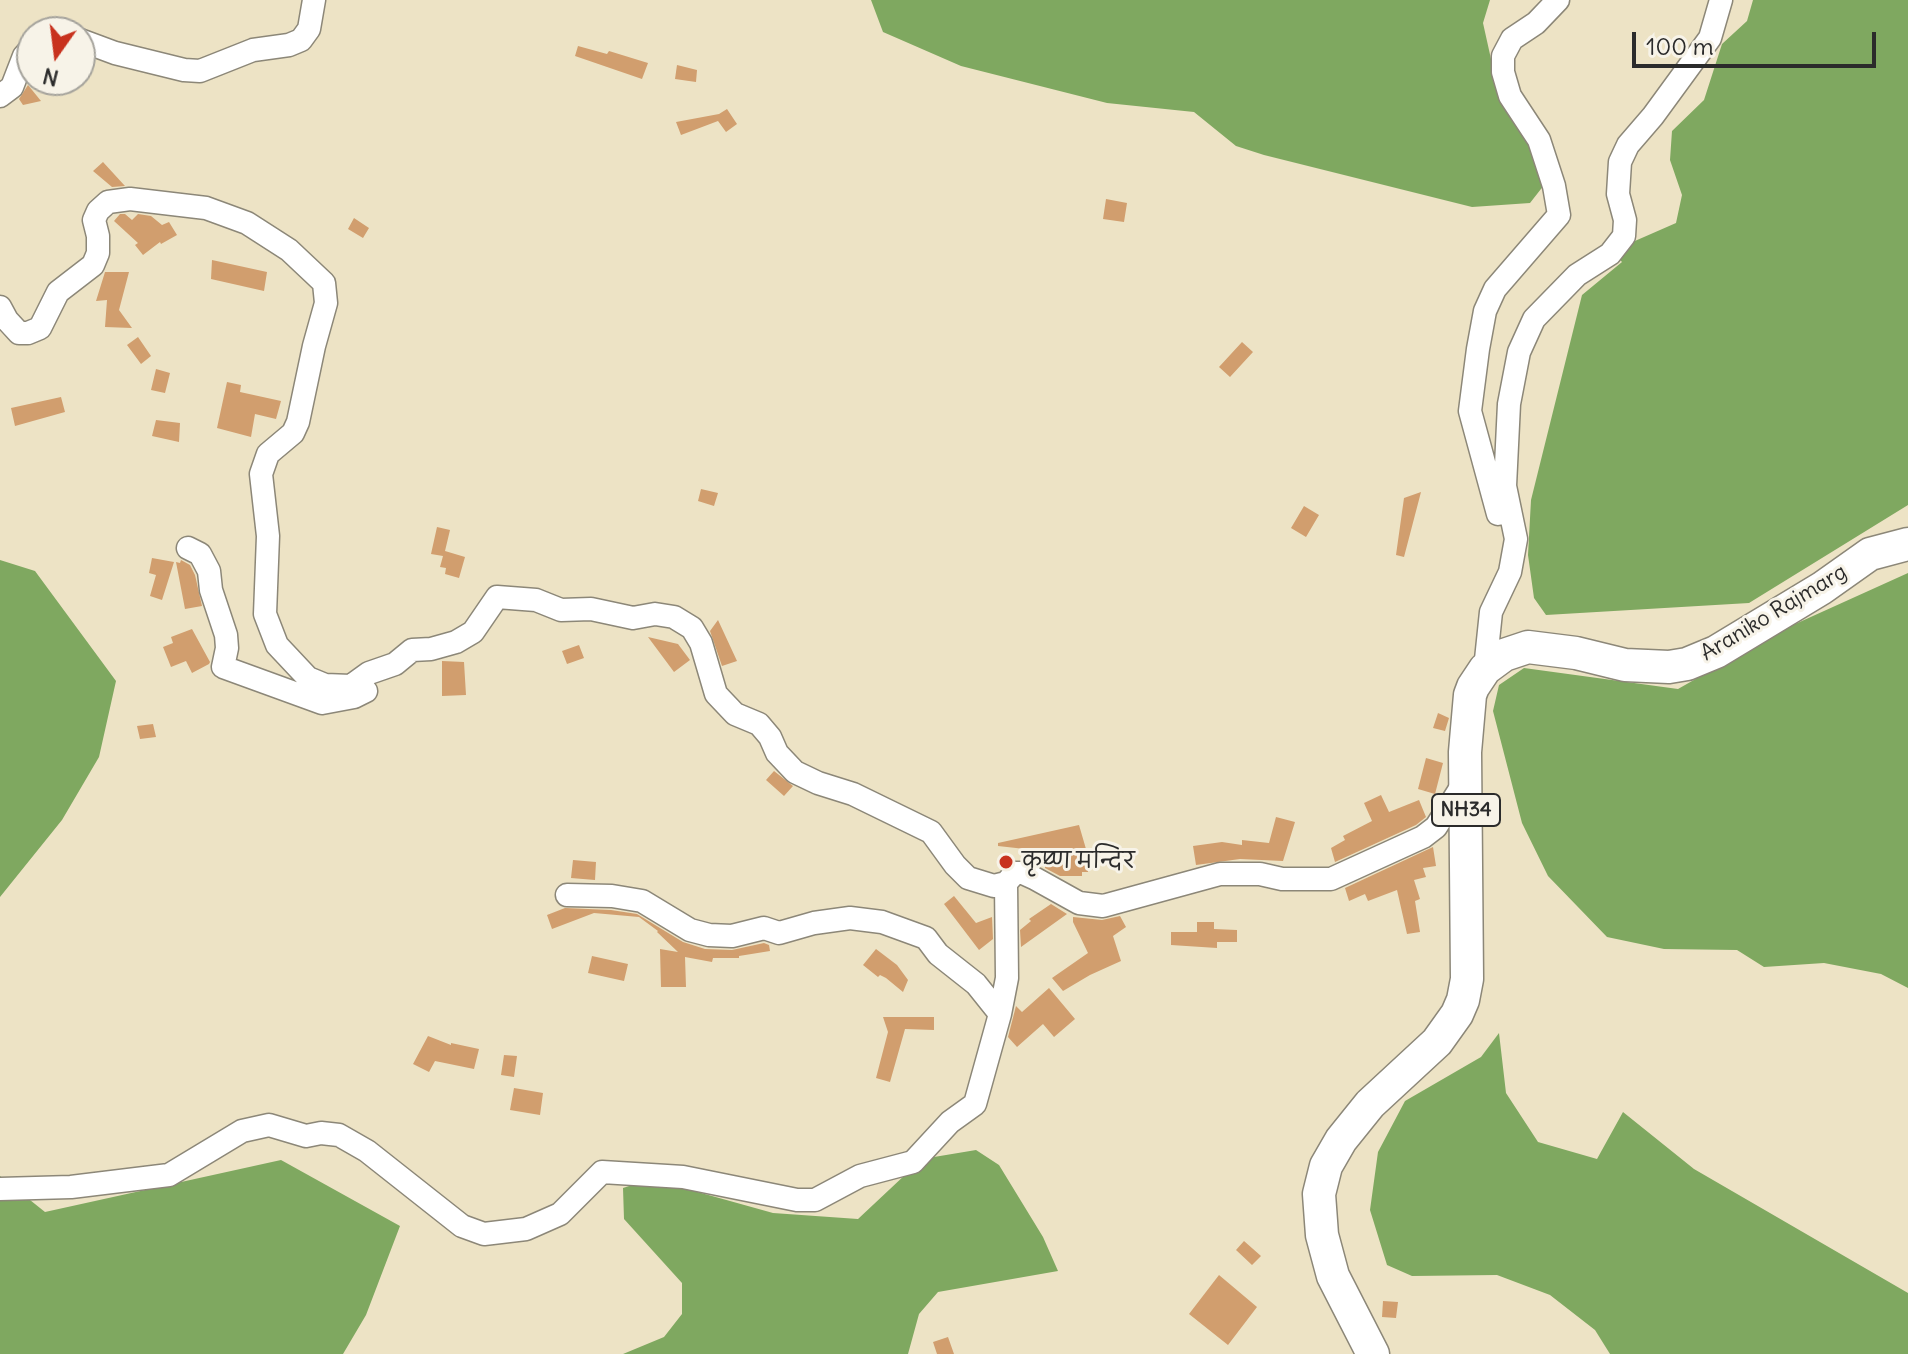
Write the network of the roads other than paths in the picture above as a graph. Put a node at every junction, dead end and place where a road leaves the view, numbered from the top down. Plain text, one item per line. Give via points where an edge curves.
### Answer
1 (314, 0) edge
2 (1558, 0) edge
3 (1721, 0) edge
4 (96, 46) edge
5 (16, 77) edge
6 (0, 96) edge
7 (0, 307) edge
8 (1908, 544) edge
9 (188, 548) dead end
10 (1514, 552) junction
11 (395, 664) junction
12 (1485, 669) junction
13 (1465, 780) junction
14 (1006, 883) junction
15 (567, 895) dead end
16 (1000, 1014) junction
17 (0, 1189) edge
18 (1373, 1354) edge

1 - 4 street via 309,29 301,40 253,50 200,71
2 - 10 street via 1512,39 1503,56 1503,72 1510,96 1539,140 1559,215 1495,289 1485,311 1470,411 1502,527
3 - 10 street via 1710,38 1620,162 1624,236 1534,319 1519,352 1509,404 1505,486 1514,522
5 - 6 street
7 - 11 street via 19,333 40,328 58,292 93,265 98,253 94,220 108,202 130,199 206,208 247,223 289,250 324,283 326,303 298,422 268,454 261,474 268,536 265,614 277,645 308,678 325,685 351,686
8 - 12 highway, Araniko Rajmarg via 1870,554 1716,652 1687,664 1625,665 1528,647
9 - 11 street via 200,554 209,571 226,635 223,667 322,703 354,697 380,684
10 - 12 street via 1491,612
11 - 14 street via 412,650 456,642 473,632 497,597 536,600 561,610 674,617 692,628 701,643 716,694 735,714 759,724 795,772 931,832 968,878 994,886
12 - 13 highway, NH34 via 1470,695
13 - 14 street via 1436,827 1423,837 1331,879 1220,874 1103,906 1079,903 1023,873 1015,873
13 - 18 highway, NH34 via 1463,1000 1437,1042 1370,1104 1341,1140 1326,1166 1319,1194 1333,1276
14 - 16 street via 1007,978
15 - 16 street via 642,901 690,930 709,935 764,928 779,933 850,918 882,922 926,938
16 - 17 street via 975,1104 913,1162 860,1176 815,1200 683,1177 602,1172 560,1214 526,1229 484,1234 462,1226 339,1135 306,1136 269,1125 242,1131 169,1175

